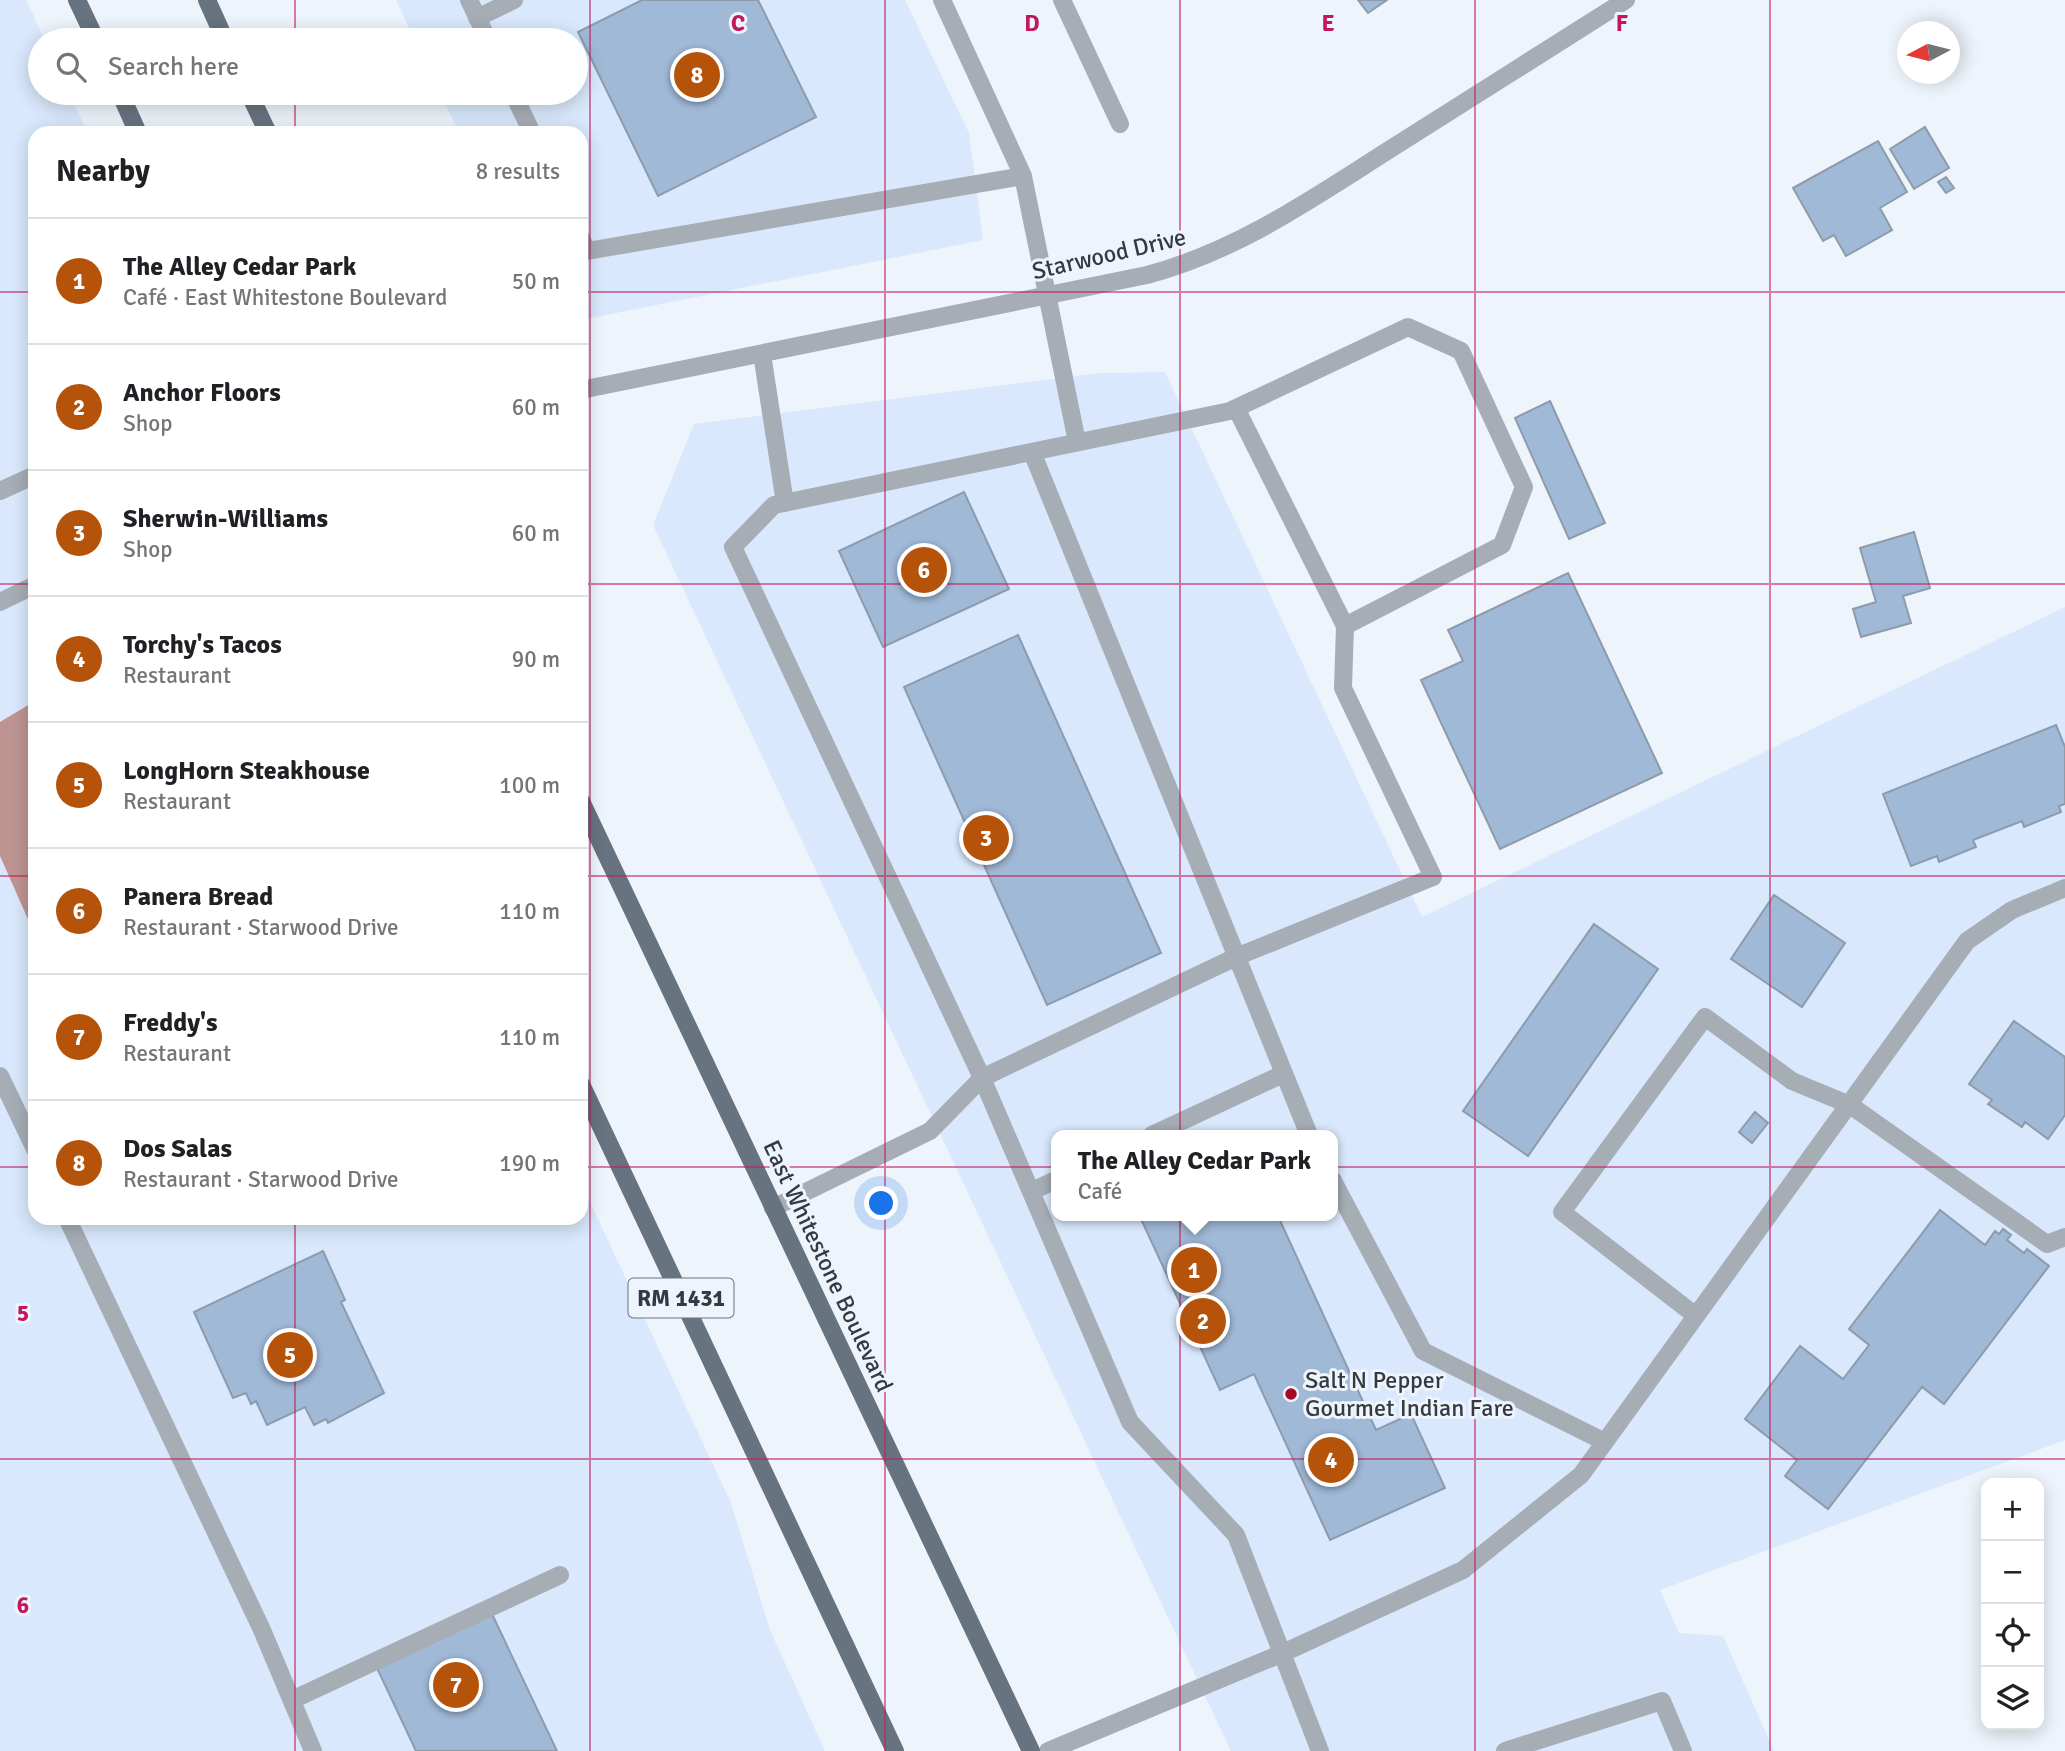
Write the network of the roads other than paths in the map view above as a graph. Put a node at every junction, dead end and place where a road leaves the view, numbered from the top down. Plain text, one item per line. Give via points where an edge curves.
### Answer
1 (77, 0) edge
2 (207, 0) edge
3 (469, 0) edge
4 (514, 0) edge
5 (942, 0) edge
6 (1062, 0) edge
7 (1626, 0) edge
8 (477, 18) junction
9 (90, 28) edge
10 (220, 28) edge
11 (482, 28) edge
12 (125, 105) edge
13 (255, 105) edge
14 (519, 105) edge
15 (1119, 124) dead end
16 (135, 126) edge
17 (265, 126) edge
18 (529, 126) edge
19 (1023, 176) junction
20 (588, 251) edge
21 (1049, 294) junction
22 (762, 354) junction
23 (588, 389) edge
24 (1236, 408) junction
25 (1077, 442) junction
26 (1032, 452) junction
27 (28, 478) edge
28 (0, 491) edge
29 (785, 503) junction
30 (28, 588) edge
31 (0, 602) edge
32 (1345, 626) junction
33 (588, 816) edge
34 (2065, 888) edge
35 (1236, 957) junction
36 (1283, 1074) junction
37 (0, 1076) edge
38 (982, 1078) junction
39 (588, 1099) edge
40 (1850, 1105) junction
41 (1163, 1130) edge
42 (1307, 1130) edge
43 (28, 1134) edge
44 (1051, 1182) edge
45 (1338, 1190) edge
46 (1032, 1191) junction
47 (773, 1208) junction
48 (70, 1225) edge
49 (2063, 1243) edge
50 (1696, 1316) junction
51 (1605, 1442) junction
52 (560, 1575) dead end
53 (1283, 1653) junction
54 (292, 1700) junction
55 (313, 1751) edge
56 (895, 1751) edge
57 (1031, 1751) edge
58 (1048, 1751) edge
59 (1320, 1751) edge
60 (1504, 1751) edge
61 (1684, 1751) edge

1 - 9 main road
2 - 10 main road
3 - 8 street
4 - 8 street
5 - 19 street
6 - 15 street
7 - 21 street, Starwood Drive via 1241,241 1180,266
8 - 11 street
12 - 16 main road
13 - 17 main road
14 - 18 street
19 - 20 street
19 - 21 street
21 - 22 street, Starwood Drive
21 - 25 street
22 - 23 street, Starwood Drive
22 - 29 street
24 - 25 street
24 - 32 street
24 - 32 street via 1408,327 1461,351 1524,487 1502,545
25 - 26 street
26 - 29 street
26 - 35 street
27 - 28 street
29 - 38 street via 774,505 733,547
30 - 31 street
32 - 35 street via 1343,688 1433,877
33 - 47 main road, East Whitestone Boulevard
34 - 40 street via 2012,910 1967,941
35 - 36 street
35 - 38 street
36 - 41 street
36 - 42 street
37 - 43 street
38 - 46 street
38 - 47 street via 930,1131
39 - 56 main road, RM 1431
40 - 49 street via 2047,1244
40 - 50 street
40 - 50 street via 1792,1081 1704,1017 1562,1212
44 - 46 street
45 - 51 street via 1423,1351
46 - 53 street via 1130,1422 1236,1535
47 - 57 main road, East Whitestone Boulevard
48 - 54 street
50 - 51 street
51 - 53 street via 1581,1475 1463,1570
52 - 54 street
53 - 58 street
53 - 59 street
54 - 55 street
60 - 61 street via 1662,1701

